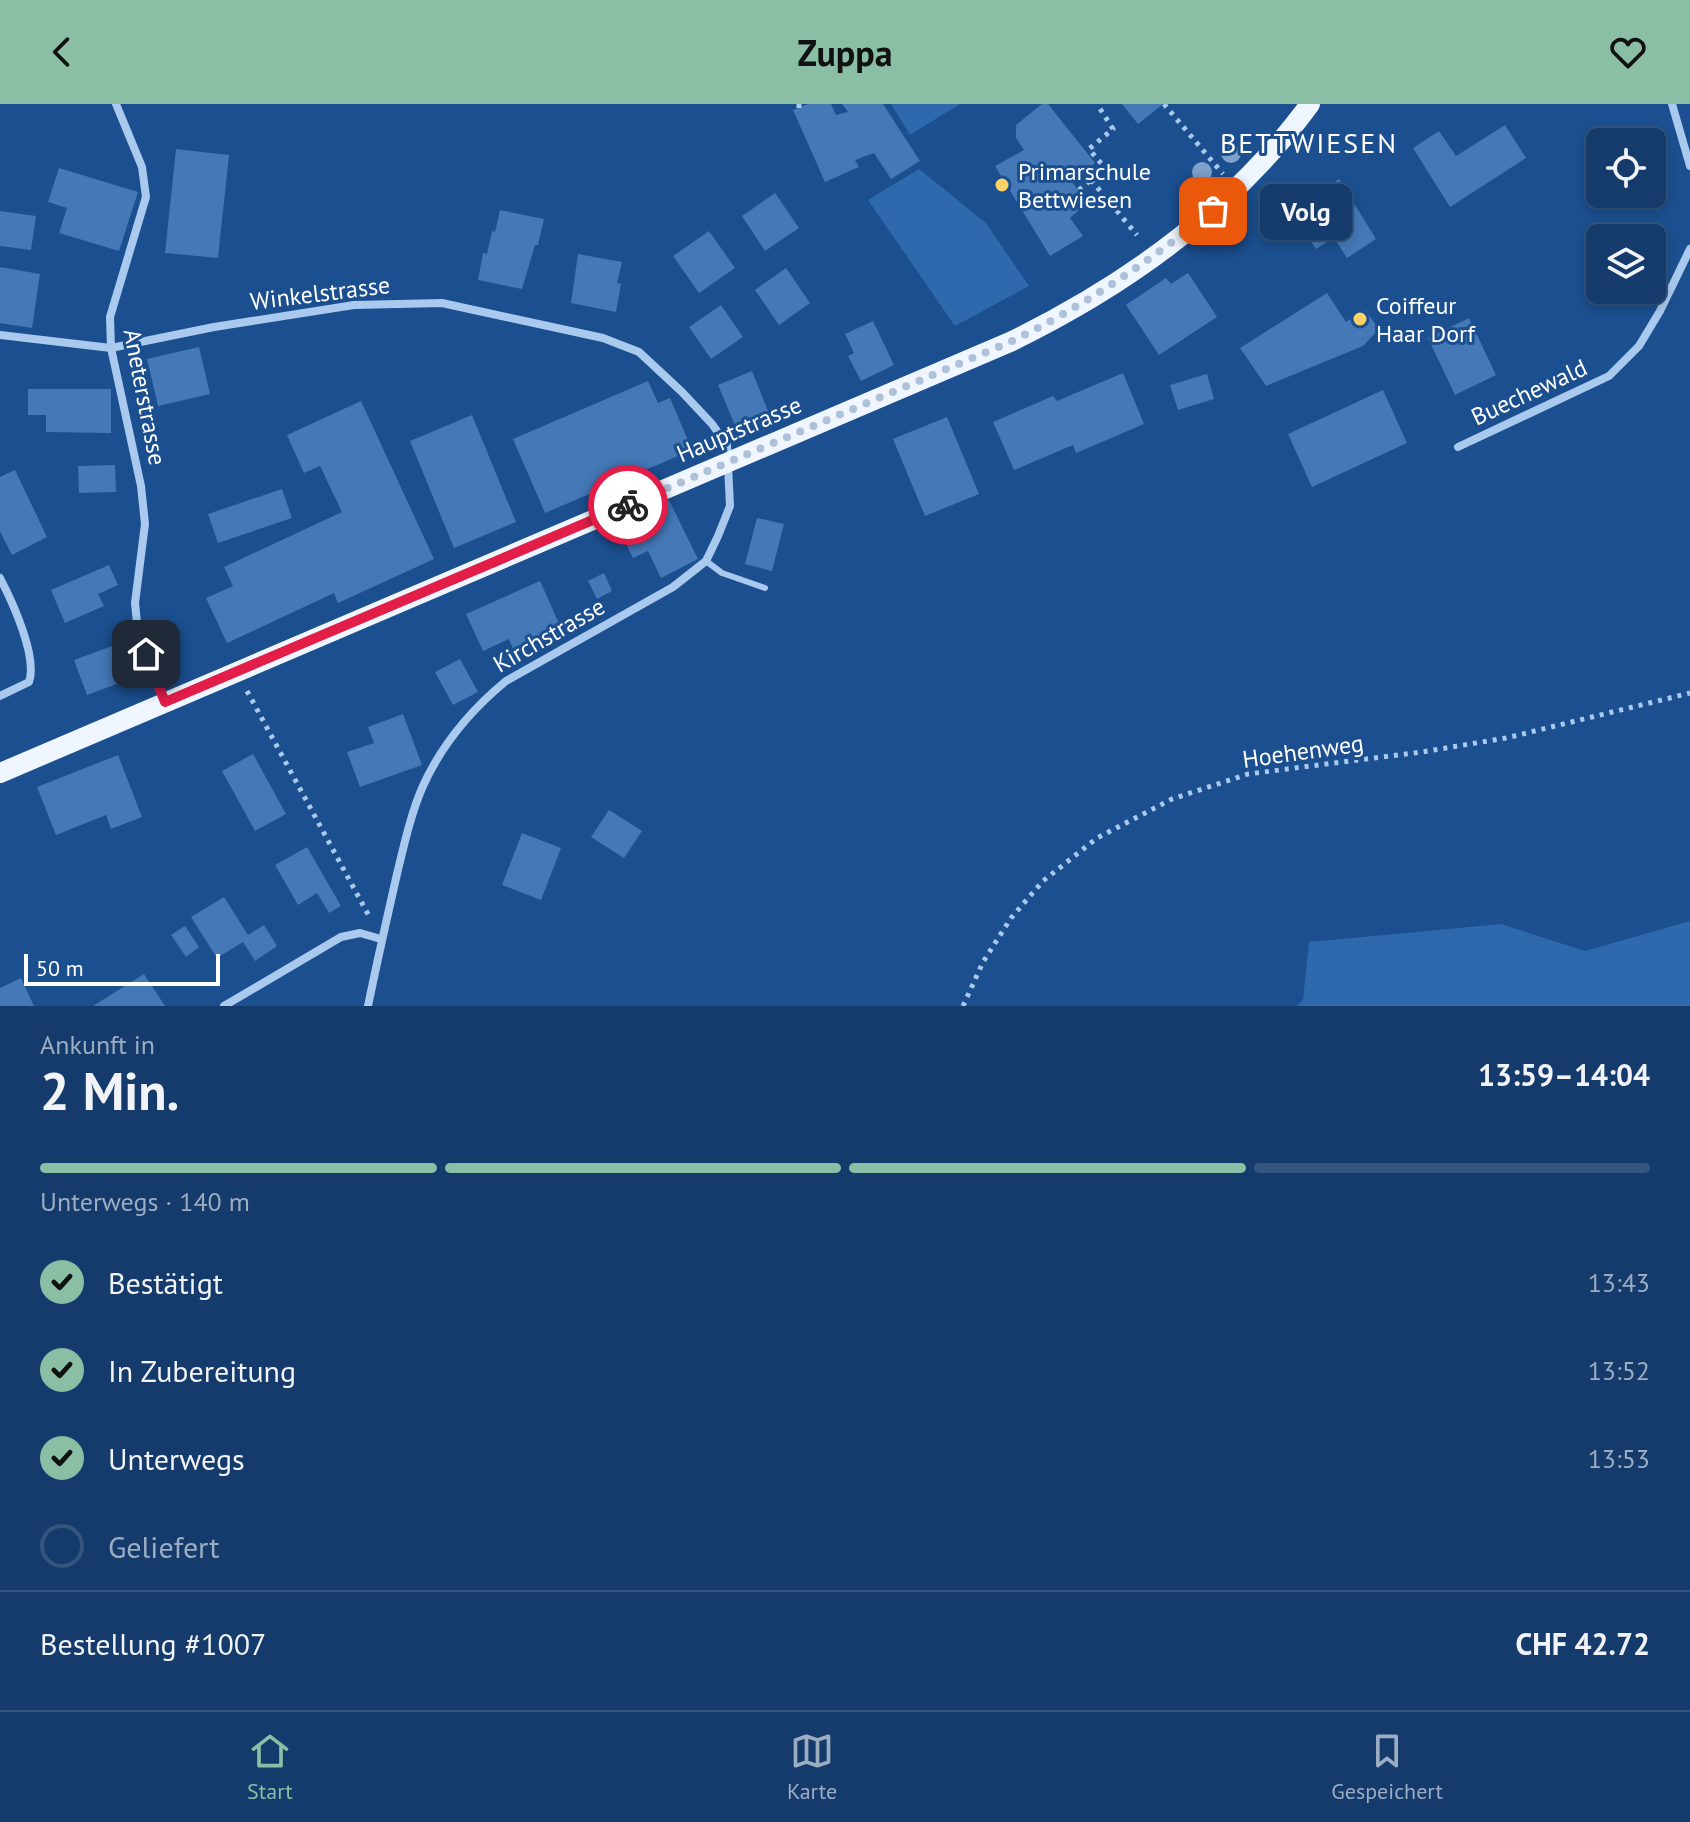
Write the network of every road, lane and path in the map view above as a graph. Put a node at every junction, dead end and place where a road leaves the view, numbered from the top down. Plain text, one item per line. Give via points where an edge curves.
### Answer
1 (116, 104) edge
2 (1097, 104) edge
3 (1164, 104) edge
4 (1310, 104) edge
5 (1672, 104) edge
6 (1690, 166) edge
7 (1223, 175) dead end
8 (1091, 180) junction
9 (1079, 190) dead end
10 (1137, 235) dead end
11 (1690, 249) edge
12 (0, 335) edge
13 (111, 348) junction
14 (1458, 447) dead end
15 (728, 462) junction
16 (706, 561) junction
17 (0, 578) edge
18 (765, 588) dead end
19 (242, 683) dead end
20 (1690, 693) edge
21 (0, 696) edge
22 (165, 702) junction
23 (0, 773) edge
24 (381, 939) junction
25 (224, 1006) edge
26 (368, 1006) edge
27 (963, 1006) edge

1 - 13 street, Aneterstrasse via 142,167 146,197 110,317
2 - 8 path via 1113,129 1089,149 1105,168
3 - 7 path
4 - 15 main road, Hauptstrasse via 1260,167 1213,211 1062,317
5 - 6 street
8 - 9 path
8 - 10 path
11 - 14 street, Buechewald via 1639,346 1609,376
12 - 13 street, Winkelstrasse
13 - 15 street, Winkelstrasse via 354,305 442,303 603,338 639,352 722,437
13 - 22 street, Aneterstrasse via 144,511 135,603 138,633
15 - 16 street, Kirchstrasse via 730,506
15 - 22 main road, Hauptstrasse
16 - 18 lane via 722,573
16 - 24 street, Kirchstrasse via 673,587 506,681 459,727 423,787
17 - 21 street via 32,674 22,687
19 - 24 path
20 - 27 path, Hoehenweg via 1506,738 1248,774 1172,799 1097,838 1043,881 1011,918
22 - 23 main road, Hauptstrasse
24 - 25 street via 360,933 328,943
24 - 26 street, Kirchstrasse

